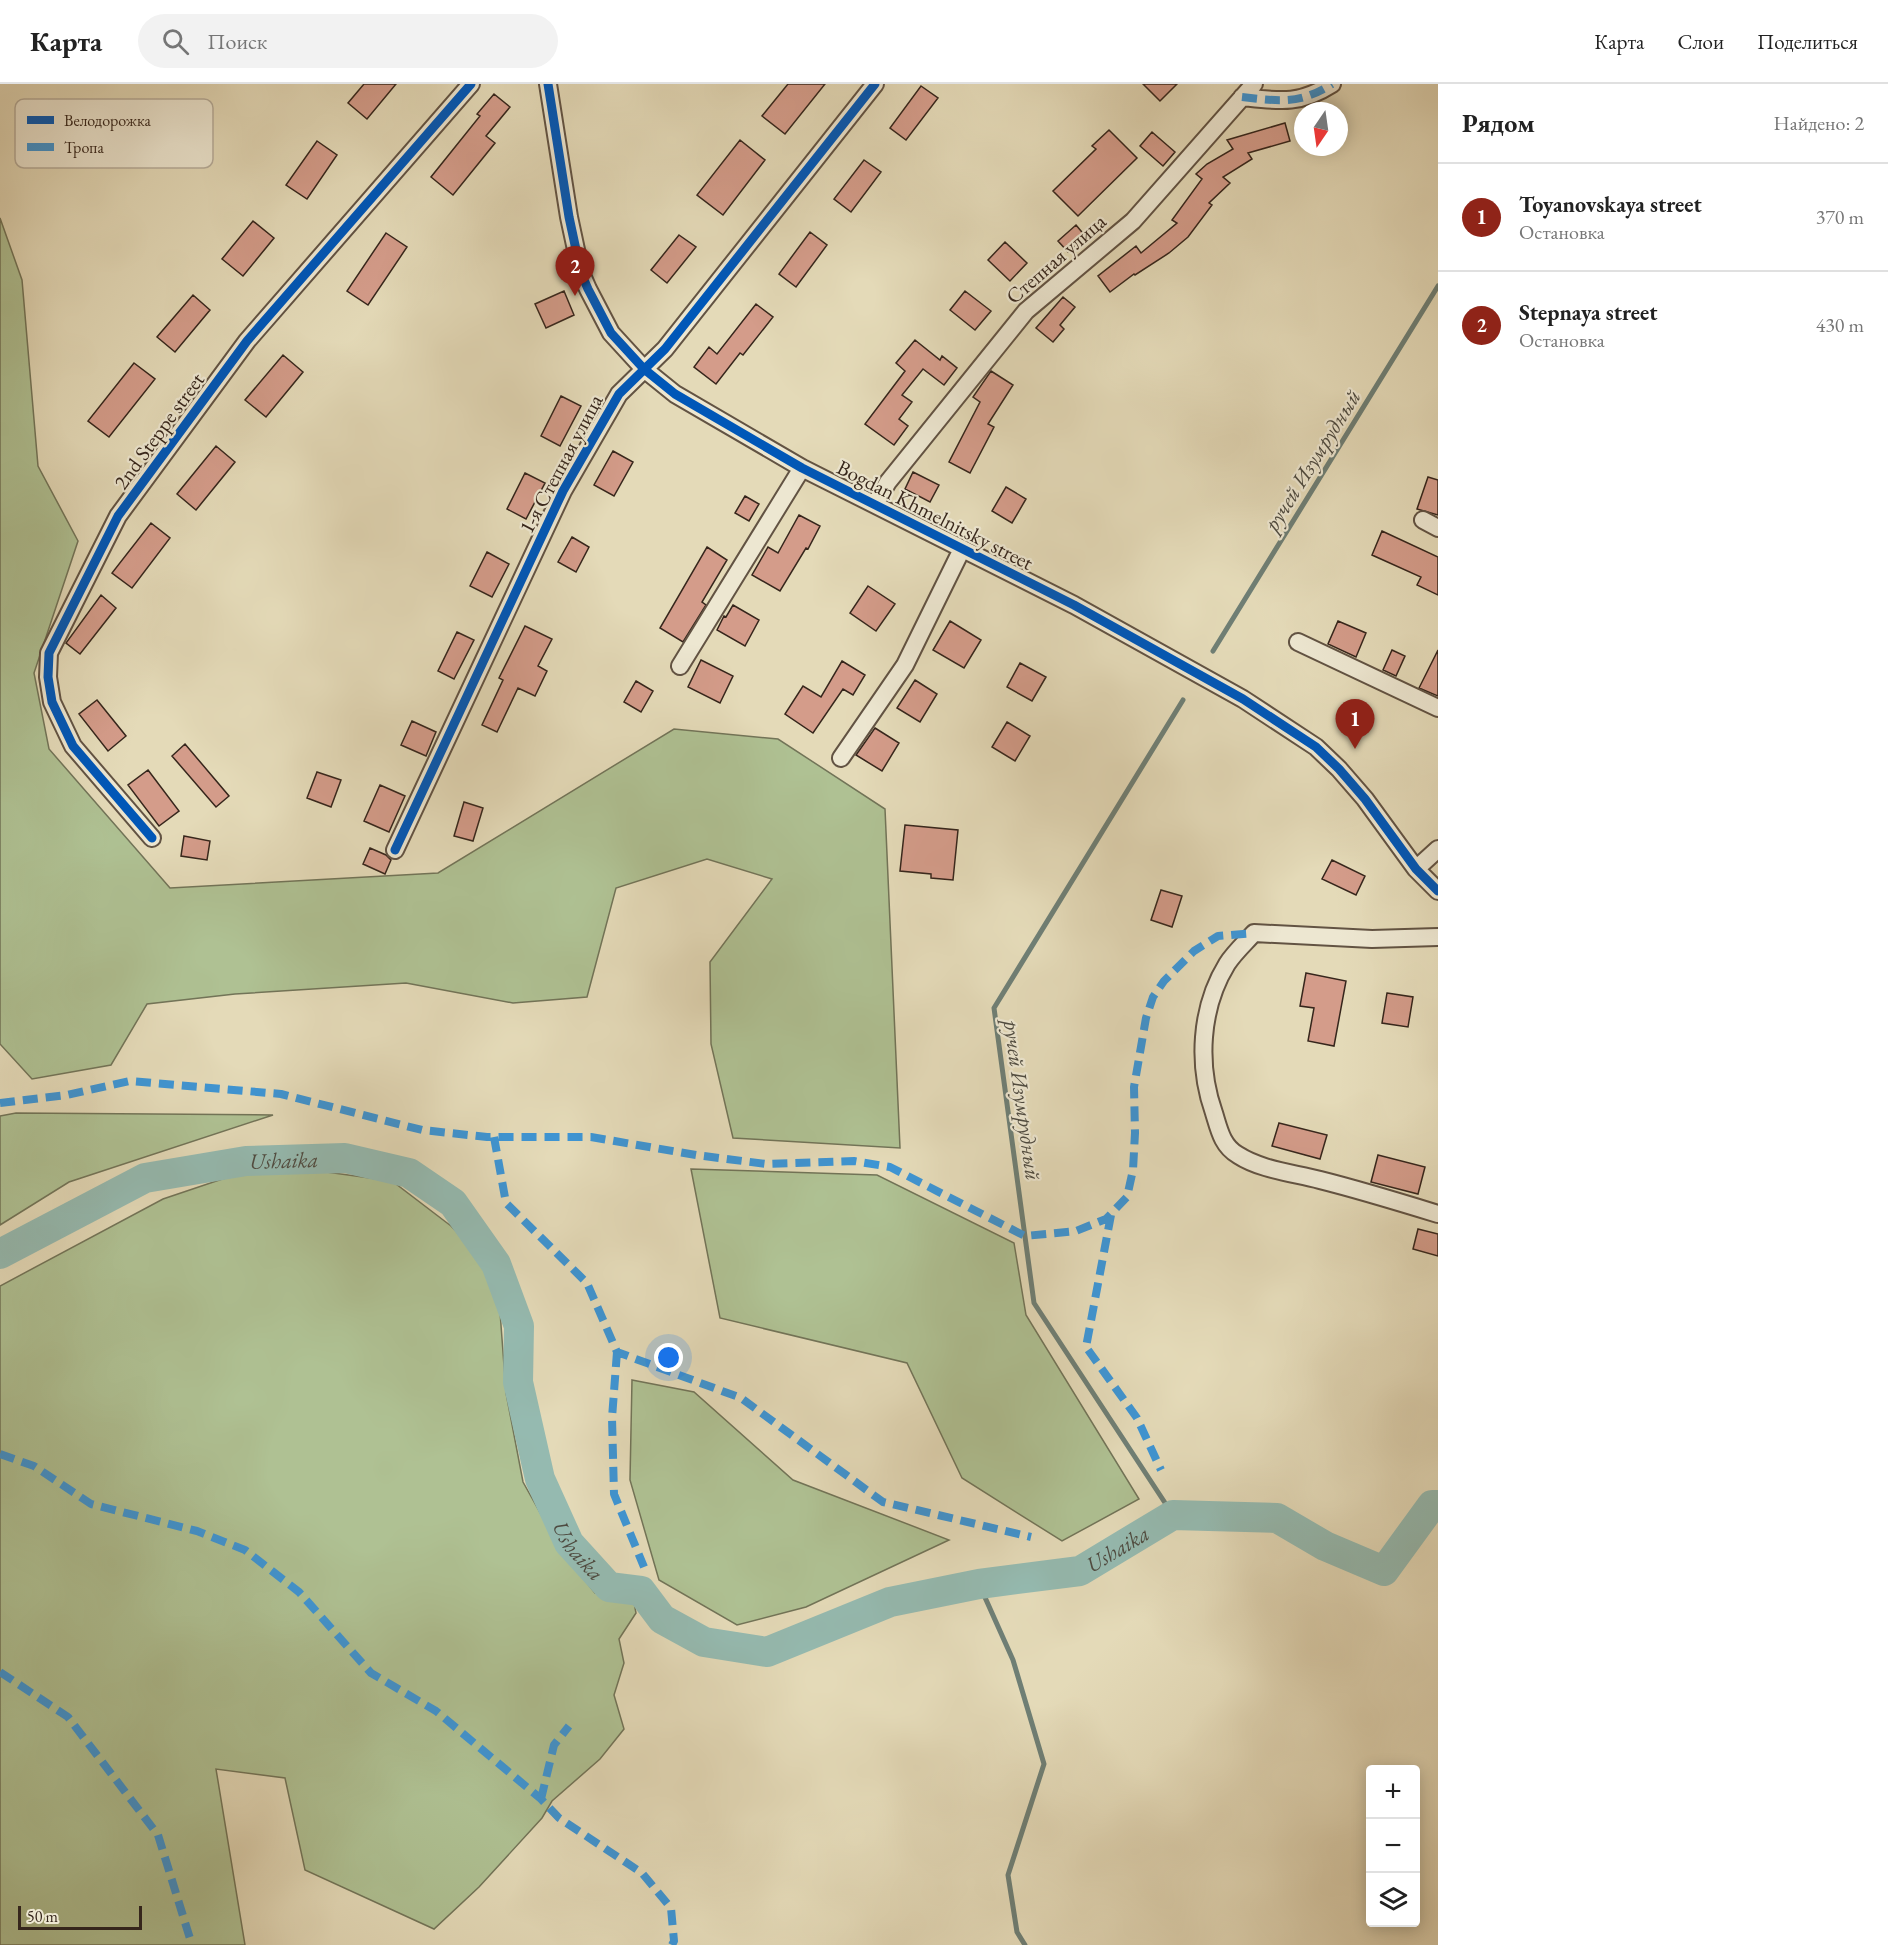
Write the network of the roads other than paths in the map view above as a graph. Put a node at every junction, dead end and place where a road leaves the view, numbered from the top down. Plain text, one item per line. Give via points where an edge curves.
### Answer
1 (471, 84) edge
2 (548, 84) edge
3 (875, 84) edge
4 (1254, 84) edge
5 (1332, 84) edge
6 (1242, 97) junction
7 (644, 369) junction
8 (802, 468) junction
9 (875, 504) junction
10 (962, 549) junction
11 (1298, 642) dead end
12 (680, 666) dead end
13 (1438, 708) edge
14 (842, 758) dead end
15 (153, 838) dead end
16 (1438, 849) edge
17 (395, 850) dead end
18 (1416, 869) junction
19 (1438, 891) edge
20 (1438, 937) edge
21 (1438, 1215) edge

1 - 15 street, 2nd Steppe street via 247,341 118,516 49,653 52,702 73,746
2 - 7 street, Bogdan Khmelnitsky street via 581,273 611,333
3 - 7 street, 1-я Степная улица via 665,349
4 - 6 street, Степная улица
5 - 6 street via 1295,100
6 - 9 street, Степная улица via 1133,221 1026,311 888,482
7 - 8 street, Bogdan Khmelnitsky street via 675,394
7 - 17 street, 1-я Степная улица via 619,394 563,491
8 - 9 street, Bogdan Khmelnitsky street
8 - 12 street
9 - 10 street, Bogdan Khmelnitsky street
10 - 14 street via 905,665
10 - 18 street, Bogdan Khmelnitsky street via 1074,605 1243,699 1316,747 1365,799
11 - 13 street
16 - 18 street
18 - 19 street, Bogdan Khmelnitsky street
20 - 21 street via 1372,939 1254,933 1228,963 1217,984 1204,1028 1203,1053 1209,1097 1224,1143 1236,1155 1252,1163

